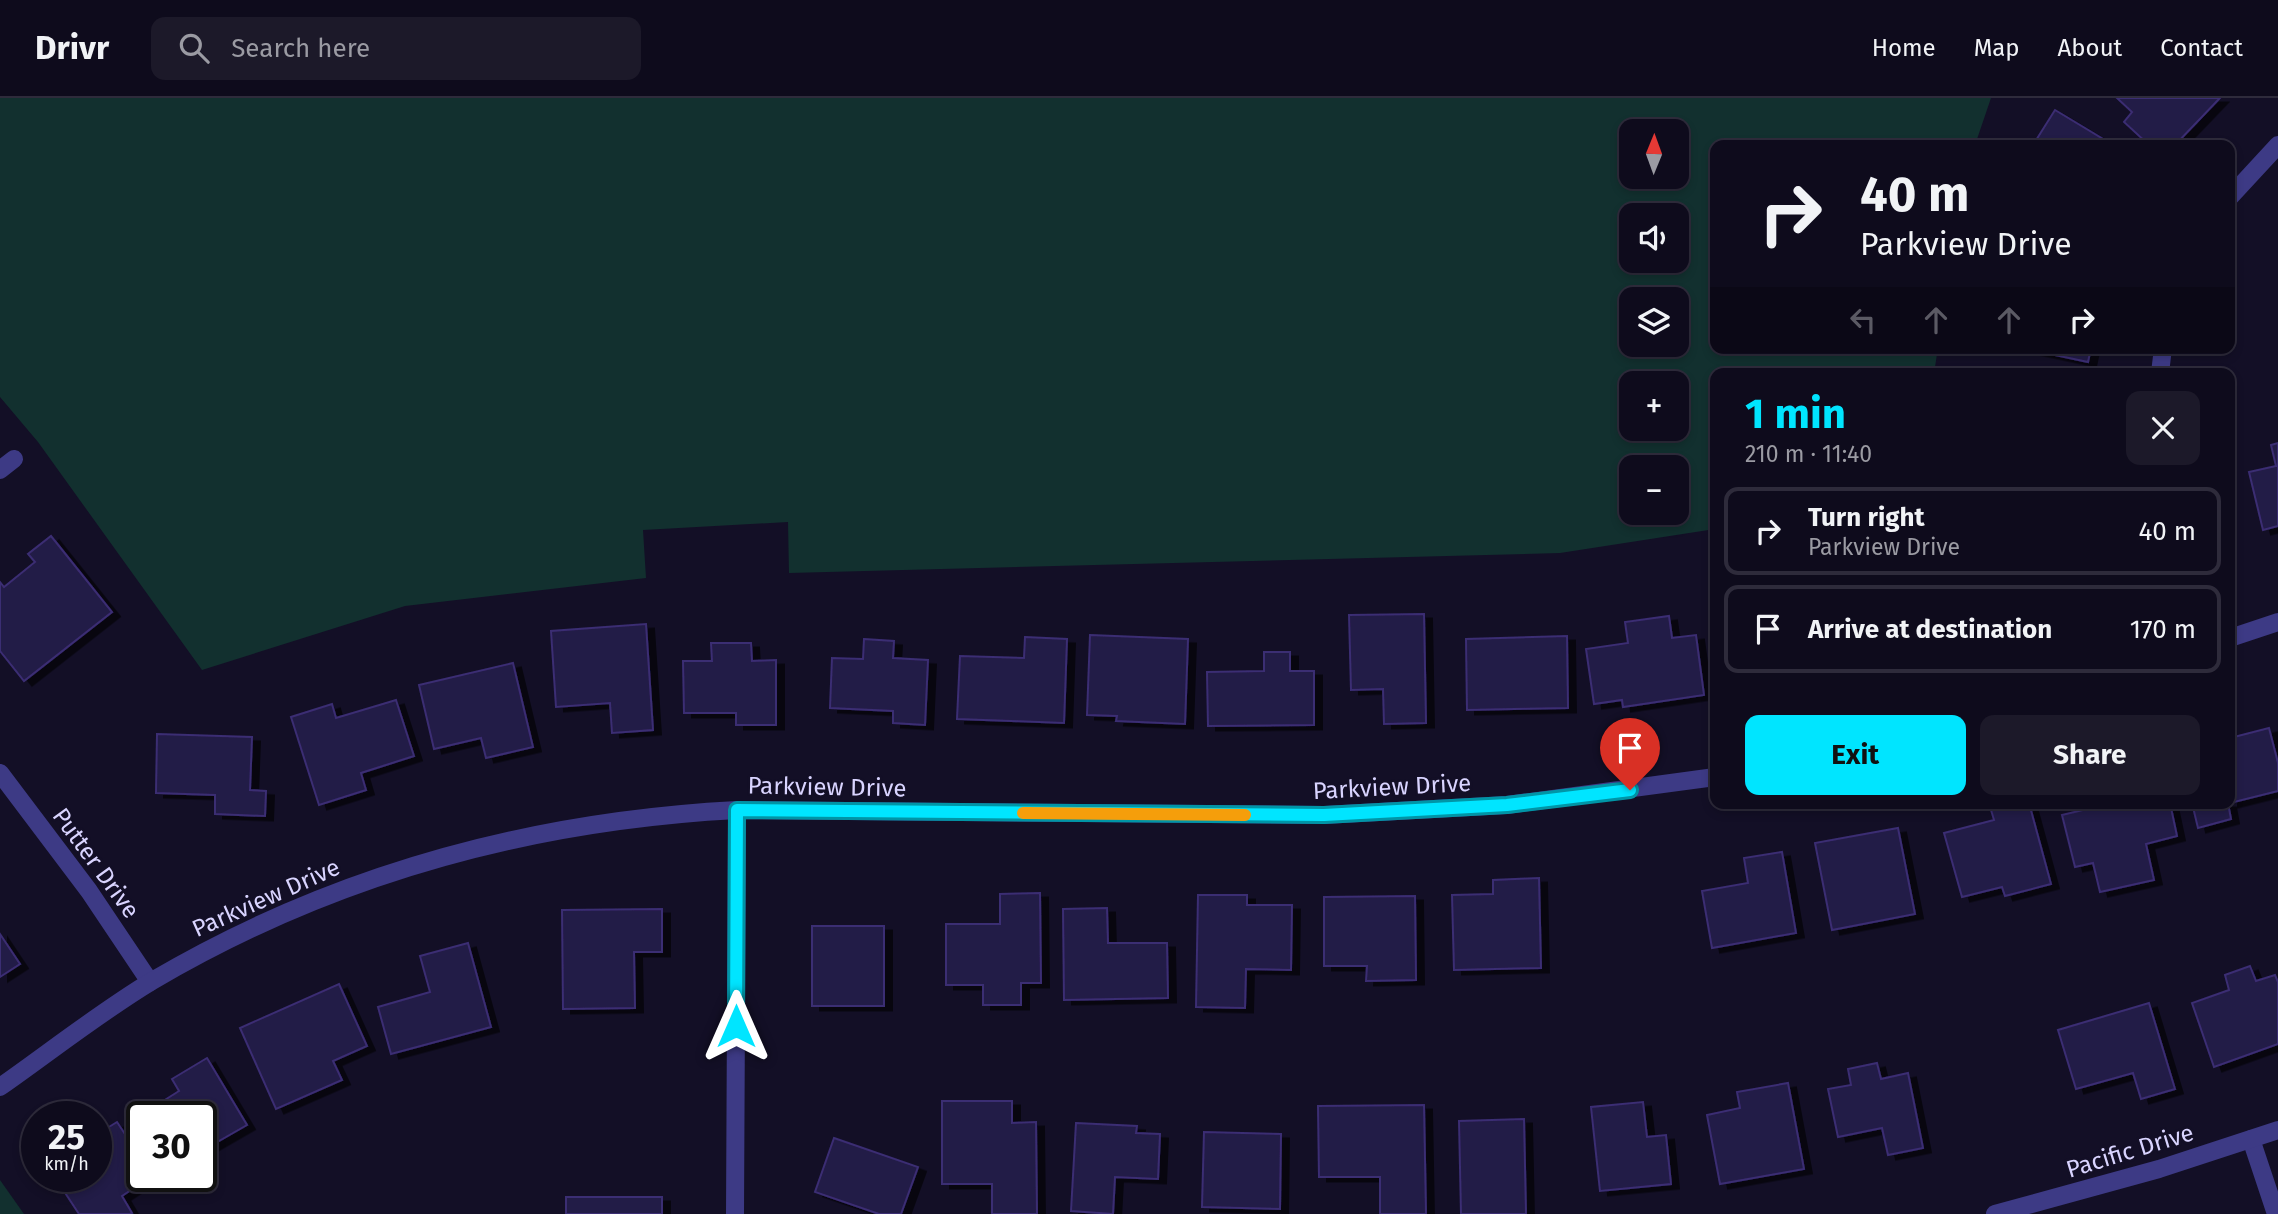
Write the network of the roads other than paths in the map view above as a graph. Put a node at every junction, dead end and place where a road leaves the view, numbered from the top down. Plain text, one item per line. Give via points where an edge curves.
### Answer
1 (2278, 145) edge
2 (2235, 192) edge
3 (2278, 622) edge
4 (2235, 636) edge
5 (0, 773) edge
6 (1710, 778) edge
7 (737, 810) junction
8 (150, 982) junction
9 (0, 1087) edge
10 (2278, 1130) edge
11 (2251, 1139) junction
12 (735, 1214) edge
13 (1995, 1214) edge
14 (2276, 1214) edge

1 - 2 street
3 - 4 street
5 - 8 street, Putter Drive via 89,891
6 - 7 street, Parkview Drive via 1507,805 1324,815
7 - 8 street, Parkview Drive via 590,825 430,860 316,899
7 - 12 street
8 - 9 street, Parkview Drive
10 - 11 street, Pacific Drive
11 - 13 street, Pacific Drive
11 - 14 street

